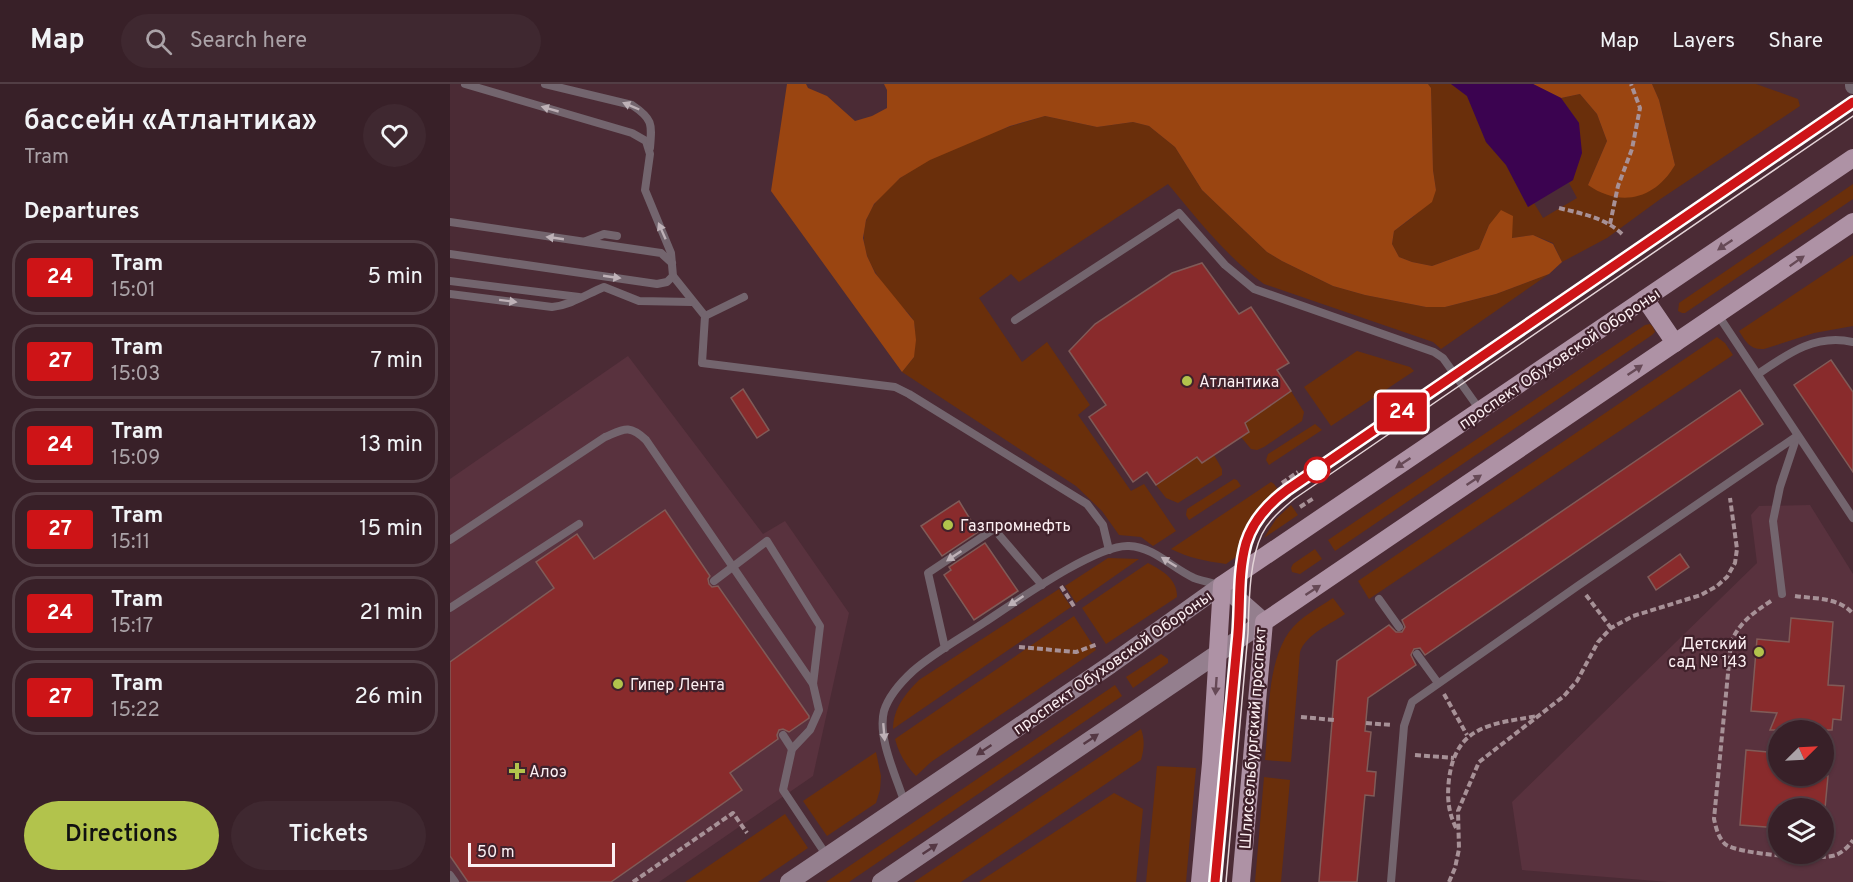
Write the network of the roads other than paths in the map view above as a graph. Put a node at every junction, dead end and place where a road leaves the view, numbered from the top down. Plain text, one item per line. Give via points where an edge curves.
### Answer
1 (465, 84) edge
2 (545, 84) edge
3 (1853, 145) edge
4 (650, 154) junction
5 (1848, 161) edge
6 (450, 222) edge
7 (1853, 222) edge
8 (617, 236) dead end
9 (583, 242) junction
10 (450, 254) edge
11 (672, 263) junction
12 (581, 273) junction
13 (571, 276) dead end
14 (673, 276) junction
15 (450, 281) edge
16 (450, 294) edge
17 (579, 297) junction
18 (744, 297) dead end
19 (1645, 299) junction
20 (692, 302) junction
21 (1718, 315) junction
22 (705, 316) junction
23 (1015, 320) dead end
24 (1853, 342) edge
25 (1675, 343) junction
26 (1758, 374) junction
27 (1480, 410) junction
28 (1797, 436) junction
29 (1853, 518) edge
30 (579, 524) dead end
31 (450, 540) edge
32 (1109, 550) junction
33 (732, 567) junction
34 (714, 581) dead end
35 (1042, 585) junction
36 (1222, 585) junction
37 (1782, 594) road end
38 (1379, 599) dead end
39 (450, 608) edge
40 (1264, 622) junction
41 (1399, 627) dead end
42 (945, 648) junction
43 (1218, 652) junction
44 (1417, 654) dead end
45 (1438, 683) junction
46 (813, 684) junction
47 (783, 735) dead end
48 (792, 749) junction
49 (905, 804) junction
50 (827, 856) junction
51 (450, 875) edge
52 (455, 882) edge
53 (789, 882) edge
54 (881, 882) edge
55 (1200, 882) edge
56 (1241, 882) edge
57 (1391, 882) edge

4 -> 1 lane via 645,141 632,133
4 -> 2 lane via 652,125 644,113 632,105
3 - 5 street
11 -> 4 lane via 645,190
5 -> 19 main road, проспект Обуховской Обороны
9 -> 6 lane
21 -> 7 main road
8 - 9 lane via 604,234
9 - 11 lane via 660,253
10 - 12 lane
11 - 14 lane
12 - 13 lane via 582,278
12 -> 14 lane via 657,284
14 - 20 lane
15 - 17 lane
16 -> 17 lane via 552,307
17 - 20 lane via 604,287 639,301
18 - 22 lane
19 - 25 main road
19 - 27 main road, проспект Обуховской Обороны
20 - 22 lane
21 - 25 main road
21 - 26 lane
22 - 32 lane via 702,363 895,387 909,393 1087,504 1103,525
23 - 27 lane via 1179,213 1225,265 1254,289 1434,352 1443,358
24 - 26 lane via 1819,340 1798,348
40 -> 25 main road
26 - 28 lane
27 -> 36 main road, проспект Обуховской Обороны
28 - 29 lane
28 - 37 lane via 1773,521
28 - 45 lane
30 - 39 lane
31 - 33 lane via 605,437 627,428 636,430 646,440
32 - 35 lane
36 -> 32 lane via 1195,578 1154,553 1128,546
33 - 34 lane
33 - 46 lane
33 - 46 lane via 767,541 820,626
35 -> 42 lane
35 -> 42 lane via 994,529 928,573
36 - 40 street, Шлиссельбургский проспект
36 - 43 main road
36 -> 49 street, проспект Обуховской Обороны
38 - 41 lane
40 - 43 street
40 - 56 main road, Шлиссельбургский проспект
42 -> 49 lane via 898,687 884,712 884,739
54 -> 43 street
43 -> 55 main road
44 - 45 lane
45 - 57 lane via 1412,702 1404,726
46 - 48 lane via 819,710 810,730
47 - 48 lane
48 - 50 lane via 783,790
49 - 50 street, проспект Обуховской Обороны
50 - 53 street, проспект Обуховской Обороны
51 - 52 lane

